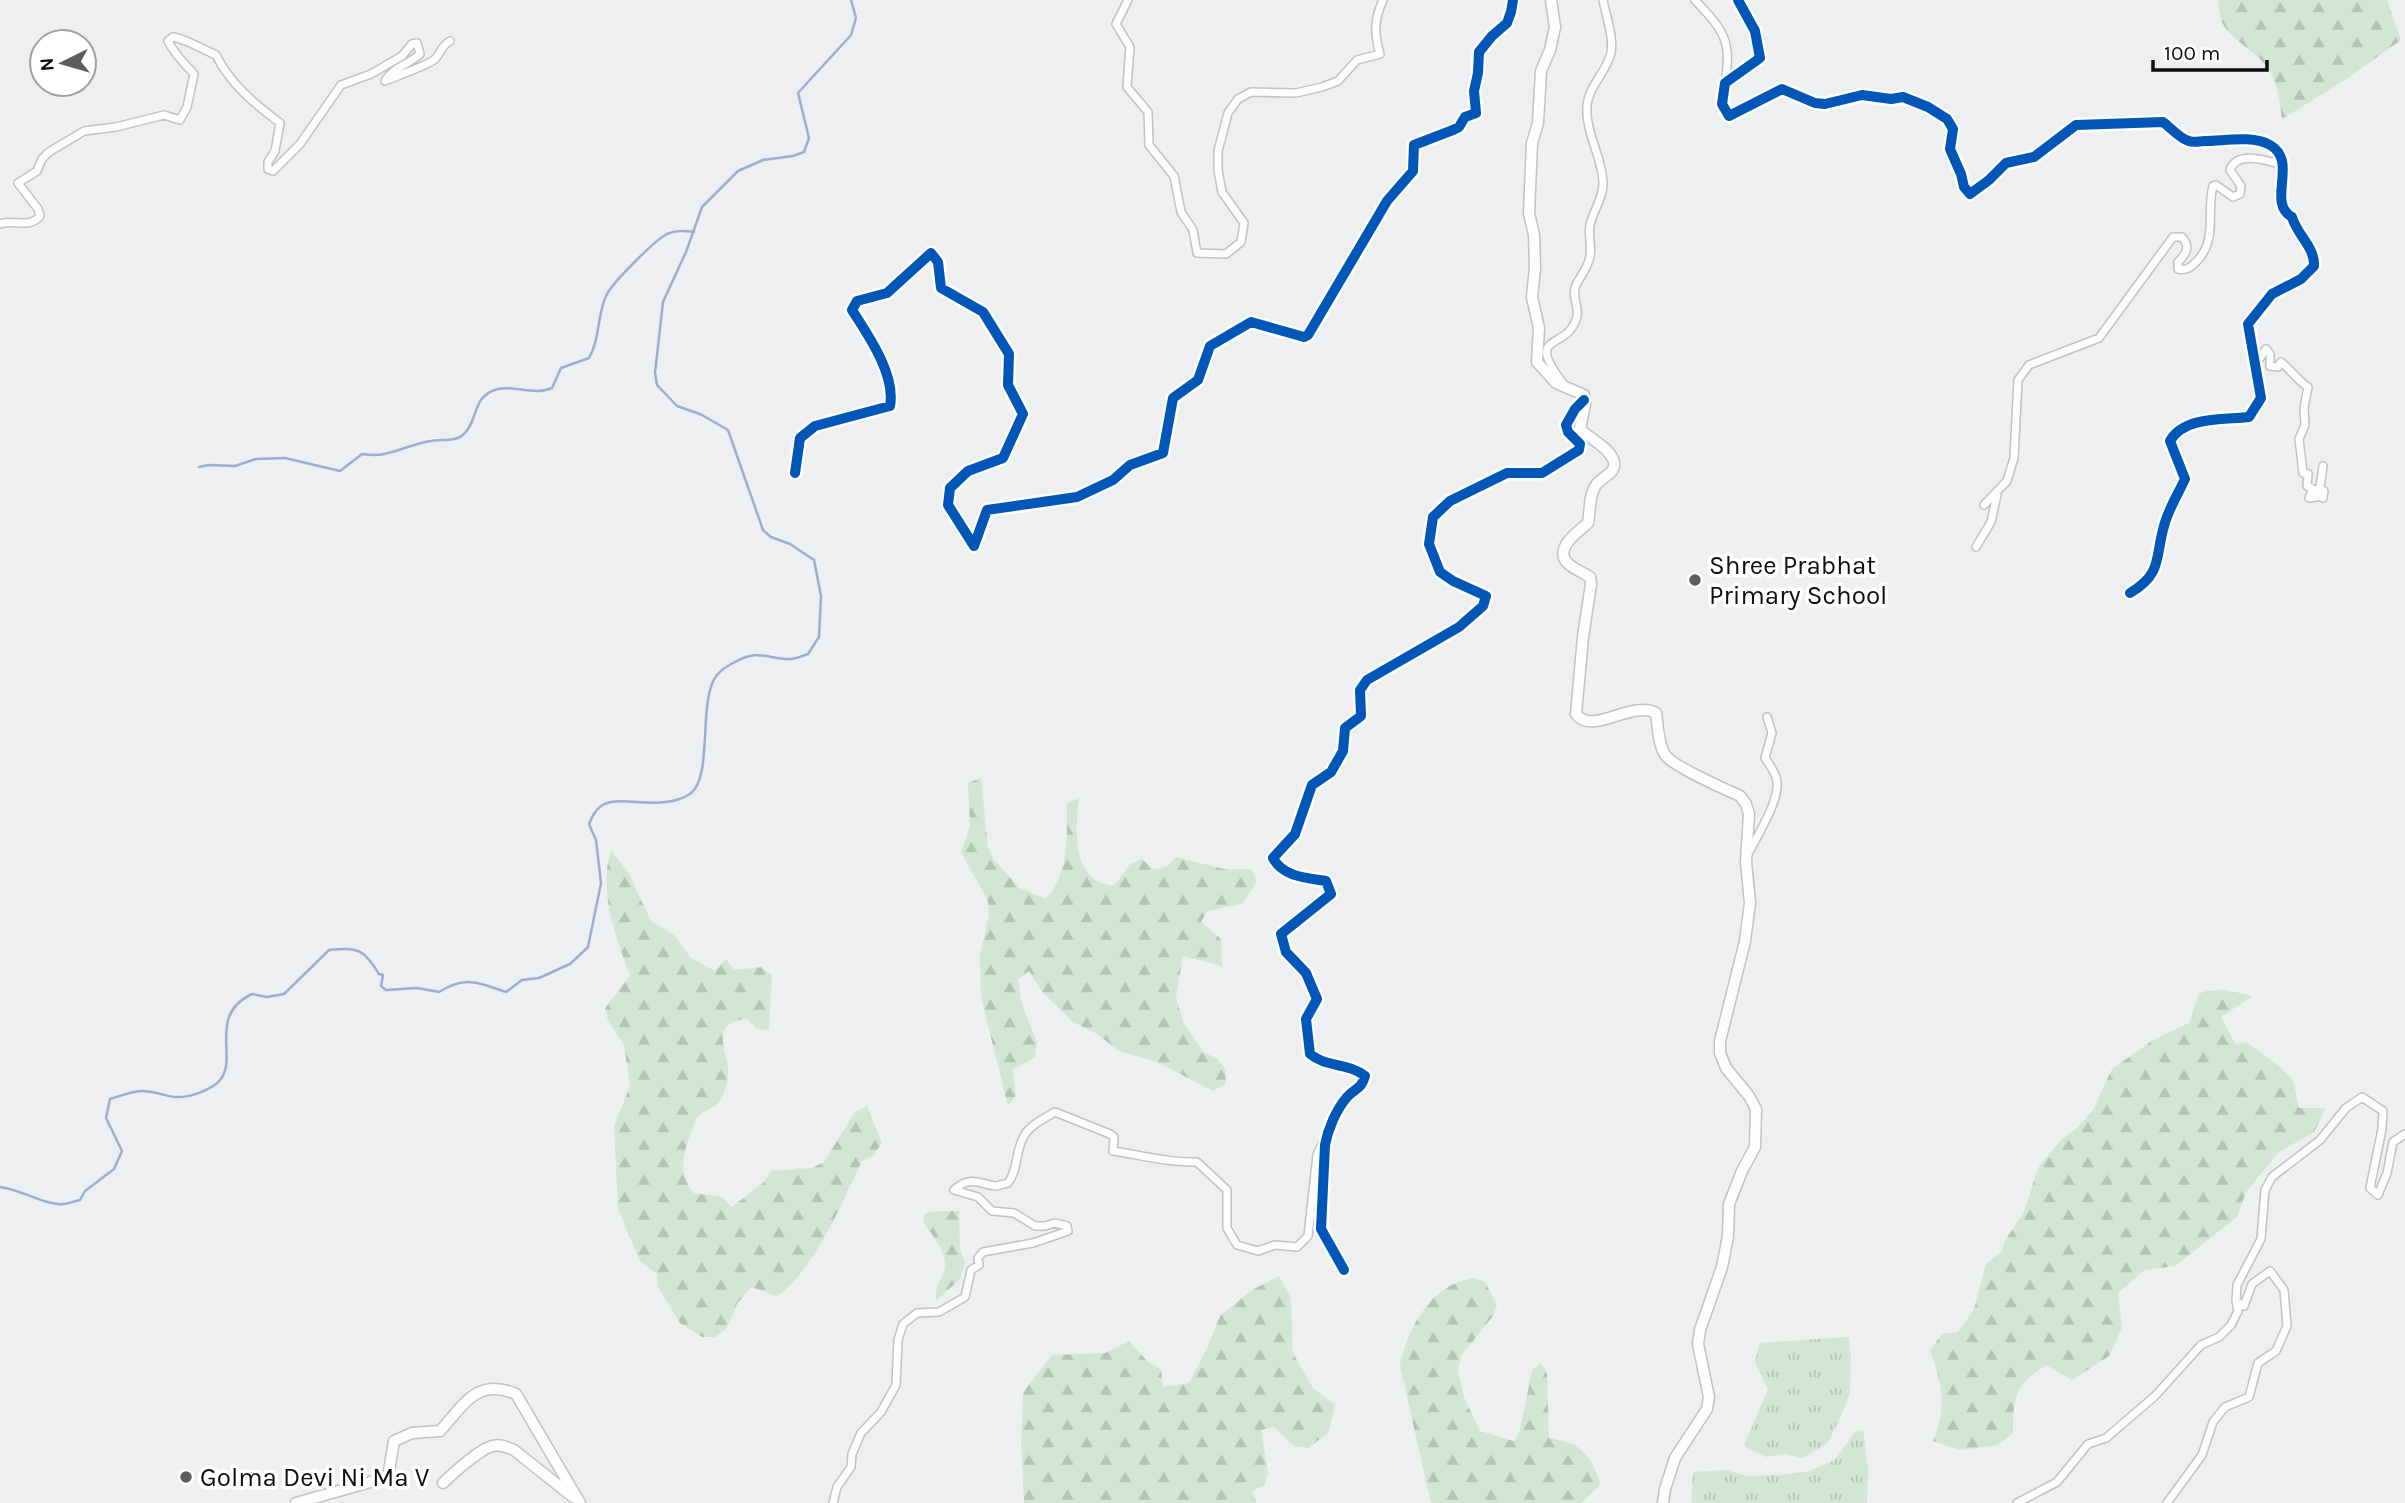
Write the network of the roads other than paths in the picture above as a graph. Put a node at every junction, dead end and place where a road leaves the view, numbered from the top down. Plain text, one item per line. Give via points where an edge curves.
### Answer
1 (1128, 0) edge
2 (1384, 0) edge
3 (1513, 0) edge
4 (1551, 0) edge
5 (1603, 0) edge
6 (1695, 0) edge
7 (1738, 0) edge
8 (450, 41) dead end
9 (1725, 83) junction
10 (2283, 165) junction
11 (0, 224) edge
12 (2255, 364) junction
13 (1567, 387) junction
14 (1584, 400) junction
15 (2323, 466) dead end
16 (795, 473) dead end
17 (1997, 494) junction
18 (2313, 497) junction
19 (2323, 498) dead end
20 (1984, 505) dead end
21 (1976, 547) dead end
22 (2130, 593) dead end
23 (1767, 717) dead end
24 (1748, 854) junction
25 (1327, 1133) junction
26 (2405, 1134) edge
27 (1344, 1270) dead end
28 (2236, 1301) junction
29 (443, 1483) dead end
30 (579, 1502) edge
31 (296, 1503) edge
32 (833, 1503) edge
33 (1663, 1503) edge
34 (2017, 1503) edge
35 (2167, 1503) edge

1 - 2 street via 1116,24 1130,47 1127,87 1148,112 1149,145 1174,176 1181,212 1193,230 1197,253 1226,254 1241,242 1244,223 1222,192 1220,181 1218,151 1228,113 1238,99 1251,92 1296,93 1321,87 1338,81 1357,60 1380,54 1375,24
3 - 16 street via 1507,23 1479,52 1476,113 1465,117 1459,127 1414,145 1413,171 1387,201 1308,335 1251,322 1210,346 1198,380 1173,398 1163,453 1130,465 1114,480 1077,497 987,510 974,546 948,505 950,488 968,471 1003,458 1023,414 1008,385 1009,354 983,312 941,288 938,262 931,253 887,293 857,302 852,310 877,348 891,405 815,426 800,438
4 - 13 main road via 1555,27 1541,71 1532,143 1532,297 1539,328 1537,362 1556,383
5 - 13 street via 1612,45 1587,106 1603,186 1589,228 1590,259 1575,285 1576,319 1570,330 1546,349 1551,367
6 - 9 street via 1722,29 1728,56
7 - 9 street via 1755,31 1760,58
8 - 11 street via 435,59 396,76 385,80 420,54 417,43 402,57 341,85 300,144 273,171 268,162 280,123 236,85 216,55 173,37 170,46 194,74 180,120 164,115 84,131 49,152 37,171 18,183 38,208 37,221
9 - 10 street via 1722,104 1729,116 1782,89 1815,103 1862,95 1903,97 1928,107 1947,119 1953,129 1950,149 1970,194 2006,163 2034,157 2076,125 2163,122 2188,141 2252,140 2271,145
10 - 12 street via 2281,203 2310,249 2314,266 2273,294 2248,324
10 - 17 street via 2258,158 2233,163 2230,170 2241,186 2240,194 2233,197 2213,186 2209,241 2190,268 2178,268 2188,248 2182,237 2173,237 2099,338 2029,365 2018,380 2014,458
12 - 18 street via 2266,349 2270,366 2278,367 2281,362 2308,387 2305,425 2299,439 2303,473 2308,474 2307,485 2313,489 2309,498
12 - 22 street via 2261,398 2249,417 2191,423 2175,432 2170,441 2185,479 2164,525 2159,560 2150,579
13 - 14 main road via 1584,395
14 - 24 main road via 1580,429 1614,464 1612,472 1597,482 1588,523 1565,547 1563,557 1590,576 1591,584 1576,714 1589,722 1634,710 1656,713 1666,756 1740,796 1746,804
14 - 25 street via 1566,425 1580,444 1579,450 1542,473 1507,473 1450,501 1433,517 1429,544 1440,572 1486,596 1483,606 1459,627 1367,680 1360,690 1361,716 1345,727 1343,751 1331,772 1312,785 1295,834 1273,858 1296,876 1326,881 1331,894 1281,934 1286,952 1306,973 1317,999 1306,1019 1310,1054 1320,1062 1354,1067 1365,1076
15 - 18 street via 2320,487
17 - 20 street
17 - 21 street via 1991,522
18 - 19 street via 2324,491
23 - 24 street via 1772,733 1765,758 1777,779 1775,796
24 - 33 main road via 1750,903 1745,941 1720,1053 1756,1109 1755,1147 1729,1204 1722,1267 1700,1330 1707,1409 1675,1458
25 - 27 street via 1321,1229
25 - 32 street via 1317,1155 1308,1236 1297,1247 1275,1245 1258,1251 1237,1245 1227,1228 1227,1190 1197,1162 1113,1151 1110,1134 1055,1112 1032,1127 1024,1136 1015,1174 1008,1183 996,1186 977,1181 954,1190 978,1197 992,1211 1014,1213 1035,1226 1067,1226 1068,1231 983,1252 979,1265 971,1270 965,1297 939,1312 917,1313 903,1324 896,1385 881,1412 861,1433
26 - 28 street via 2393,1142 2378,1195 2370,1188 2383,1111 2362,1097 2346,1108 2320,1140 2272,1177 2265,1190 2261,1239 2237,1285
28 - 34 street via 2238,1311 2219,1337 2201,1345 2155,1396 2106,1438 2088,1444 2057,1482
28 - 35 street via 2244,1306 2252,1284 2270,1271 2284,1290 2287,1326 2283,1340 2258,1363 2249,1396 2225,1407 2213,1422 2202,1455
29 - 30 main road via 491,1446 503,1446
30 - 31 main road via 516,1394 490,1388 477,1391 440,1431 412,1433 394,1441 388,1477

